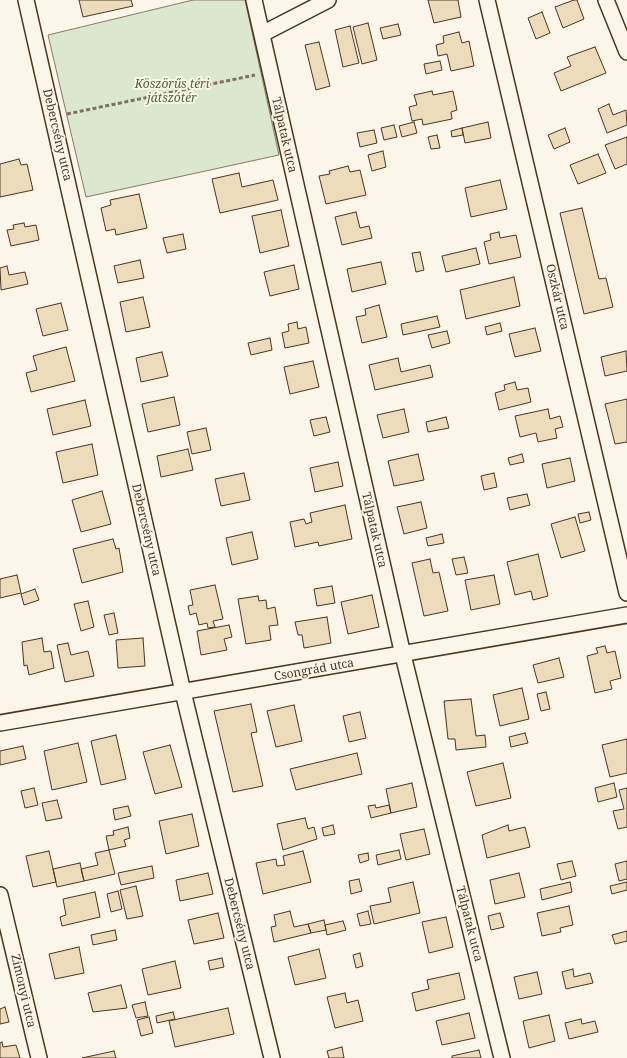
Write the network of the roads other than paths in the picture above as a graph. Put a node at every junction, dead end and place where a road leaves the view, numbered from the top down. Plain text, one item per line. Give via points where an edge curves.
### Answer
1 (26, 0) edge
2 (254, 0) edge
3 (328, 0) edge
4 (486, 0) edge
5 (606, 0) edge
6 (262, 34) junction
7 (627, 52) edge
8 (627, 593) edge
9 (627, 615) edge
10 (403, 655) junction
11 (183, 692) junction
12 (0, 723) edge
13 (0, 895) edge
14 (39, 1058) edge
15 (272, 1058) edge
16 (502, 1058) edge

1 - 11 street, Debercsény utca
2 - 6 street, Tálpatak utca
3 - 6 street
4 - 8 street, Oszkár utca
5 - 7 street
6 - 10 street, Tálpatak utca
9 - 10 street, Csongrád utca
10 - 11 street, Csongrád utca
10 - 16 street, Tálpatak utca
11 - 12 street, Csongrád utca
11 - 15 street, Debercsény utca
13 - 14 street, Zimonyi utca

